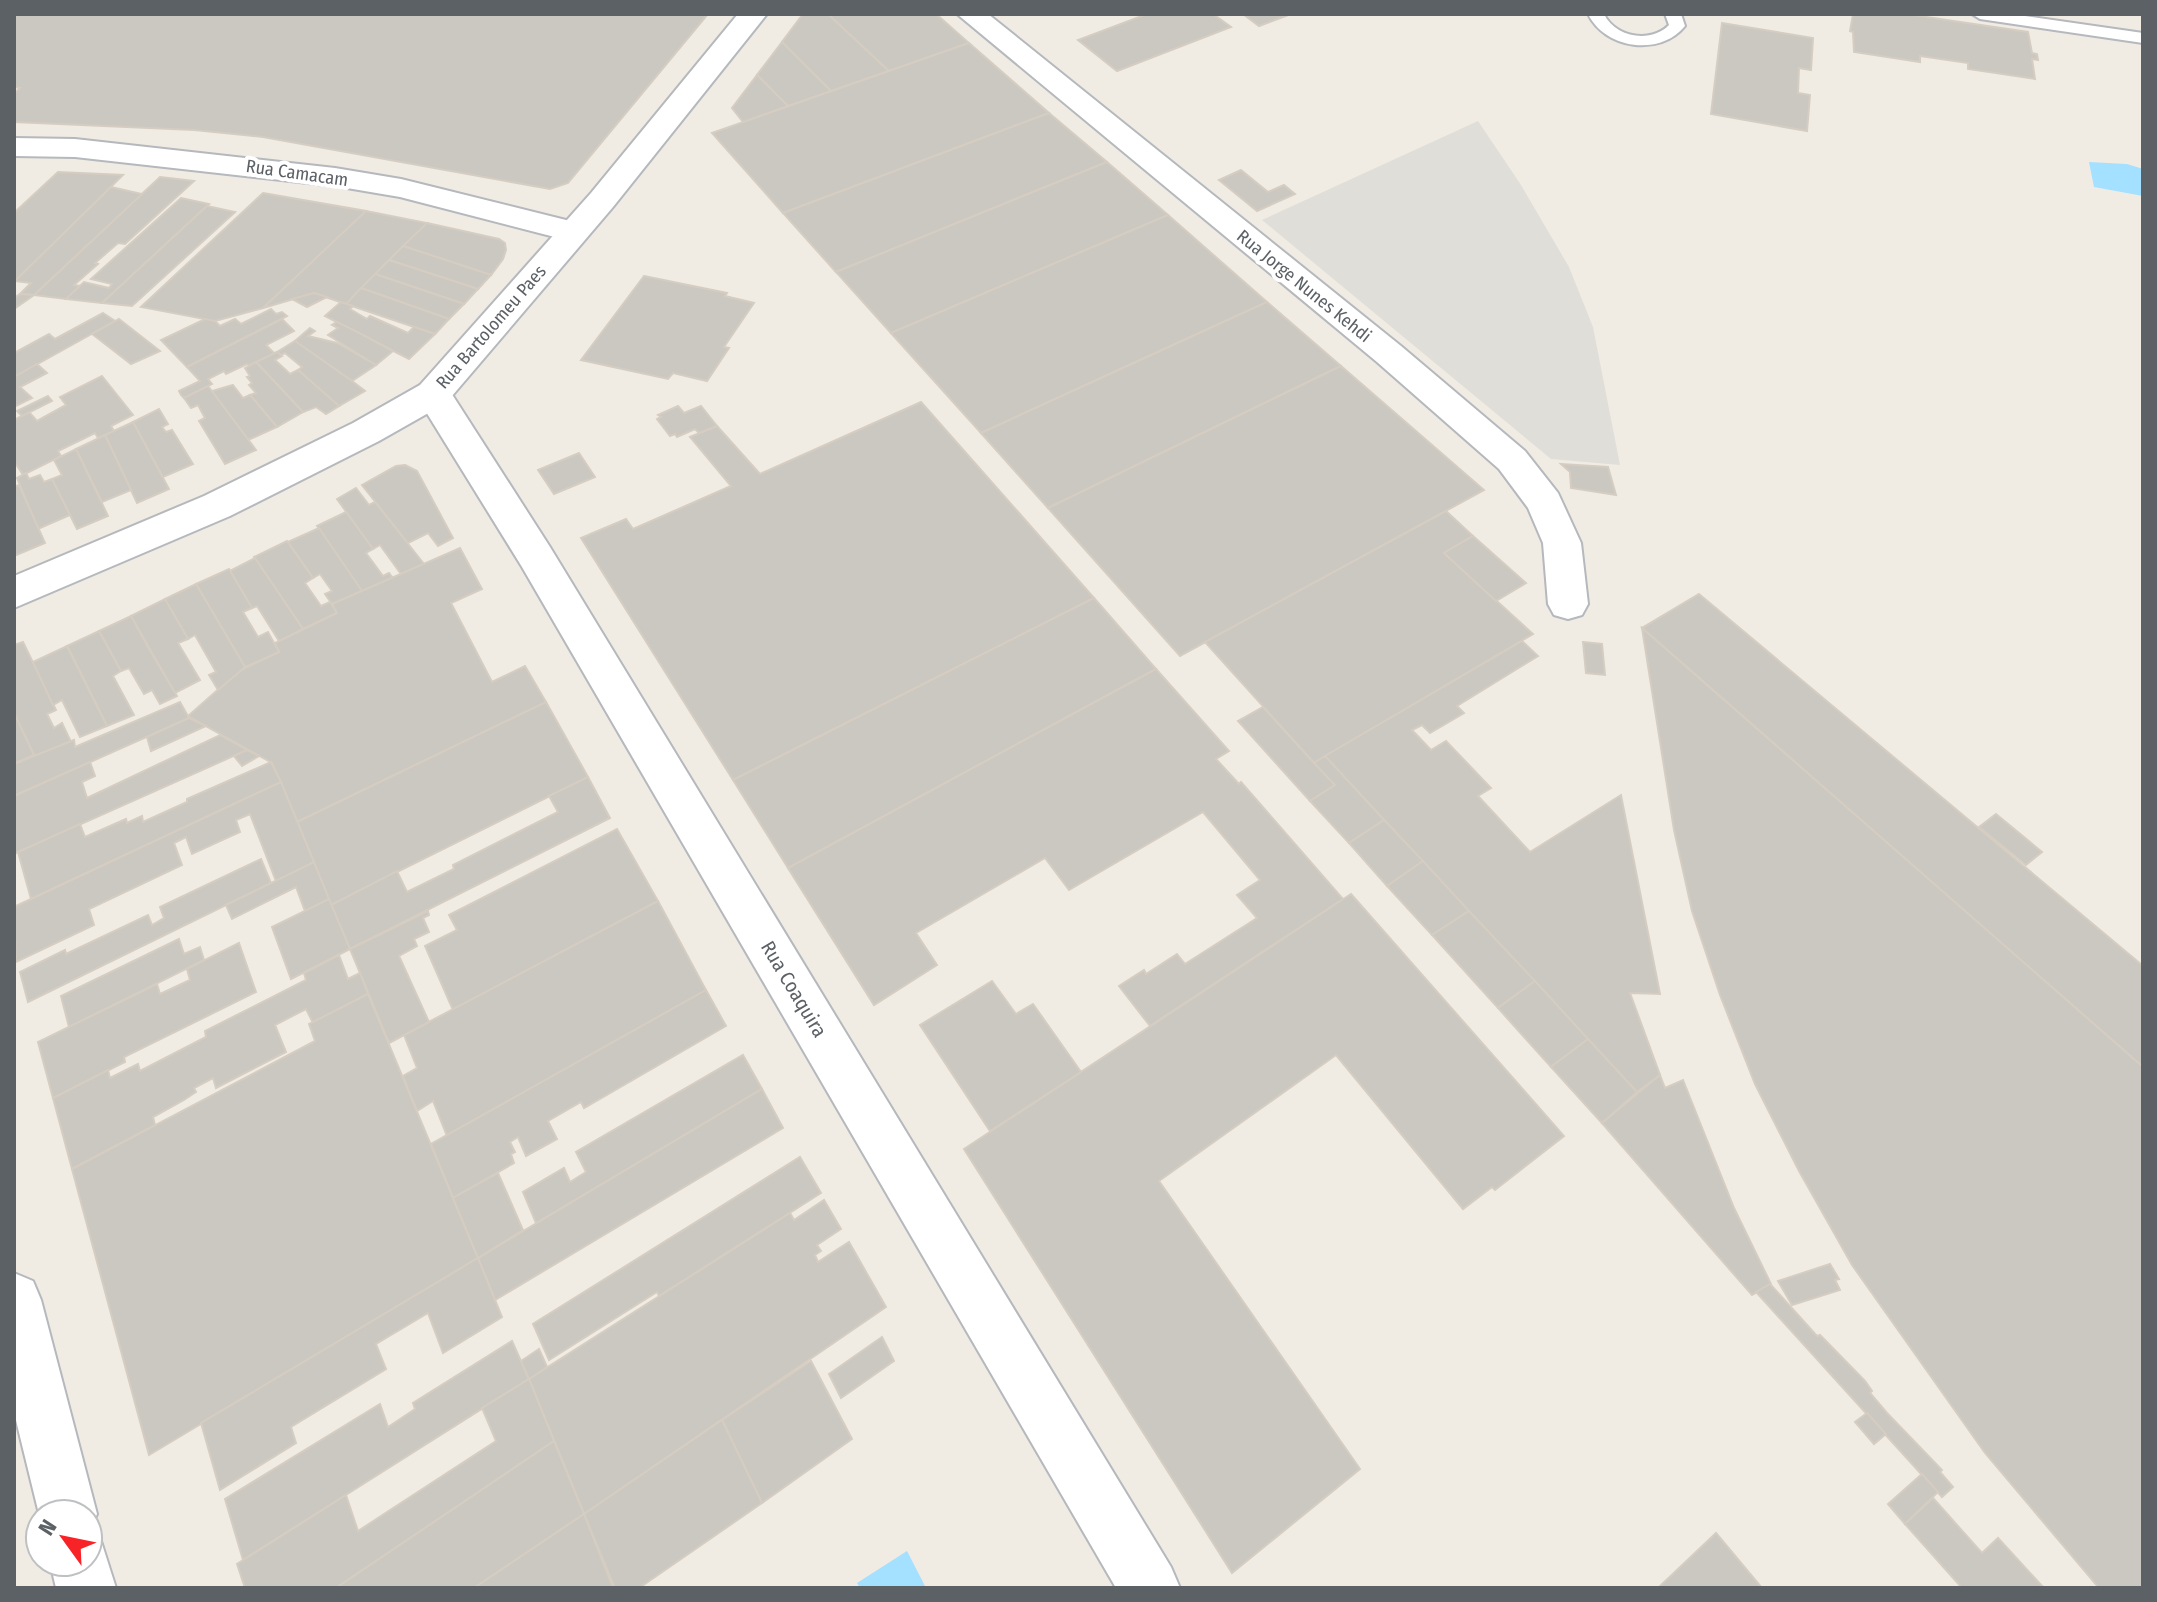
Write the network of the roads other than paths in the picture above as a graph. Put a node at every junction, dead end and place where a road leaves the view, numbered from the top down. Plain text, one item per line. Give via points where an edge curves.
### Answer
1 (753, 14) edge
2 (971, 14) edge
3 (1596, 14) edge
4 (1673, 14) edge
5 (1980, 14) edge
6 (2143, 38) edge
7 (14, 147) edge
8 (574, 232) junction
9 (433, 394) junction
10 (14, 593) edge
11 (1568, 604) dead end
12 (14, 1300) edge
13 (64, 1498) edge
14 (1150, 1588) edge

1 - 8 street, Rua Bartolomeu Paes
2 - 11 street, Rua Jorge Nunes Kehdi via 1512,460 1545,503 1562,543
3 - 4 lane via 1610,32 1637,40 1673,32
5 - 6 lane
7 - 8 street, Rua Camacam via 91,149 335,177 401,188
8 - 9 street, Rua Bartolomeu Paes
9 - 10 street, Rua Bartolomeu Paes via 217,506
9 - 14 street, Rua Coaquira via 536,557
12 - 13 street

